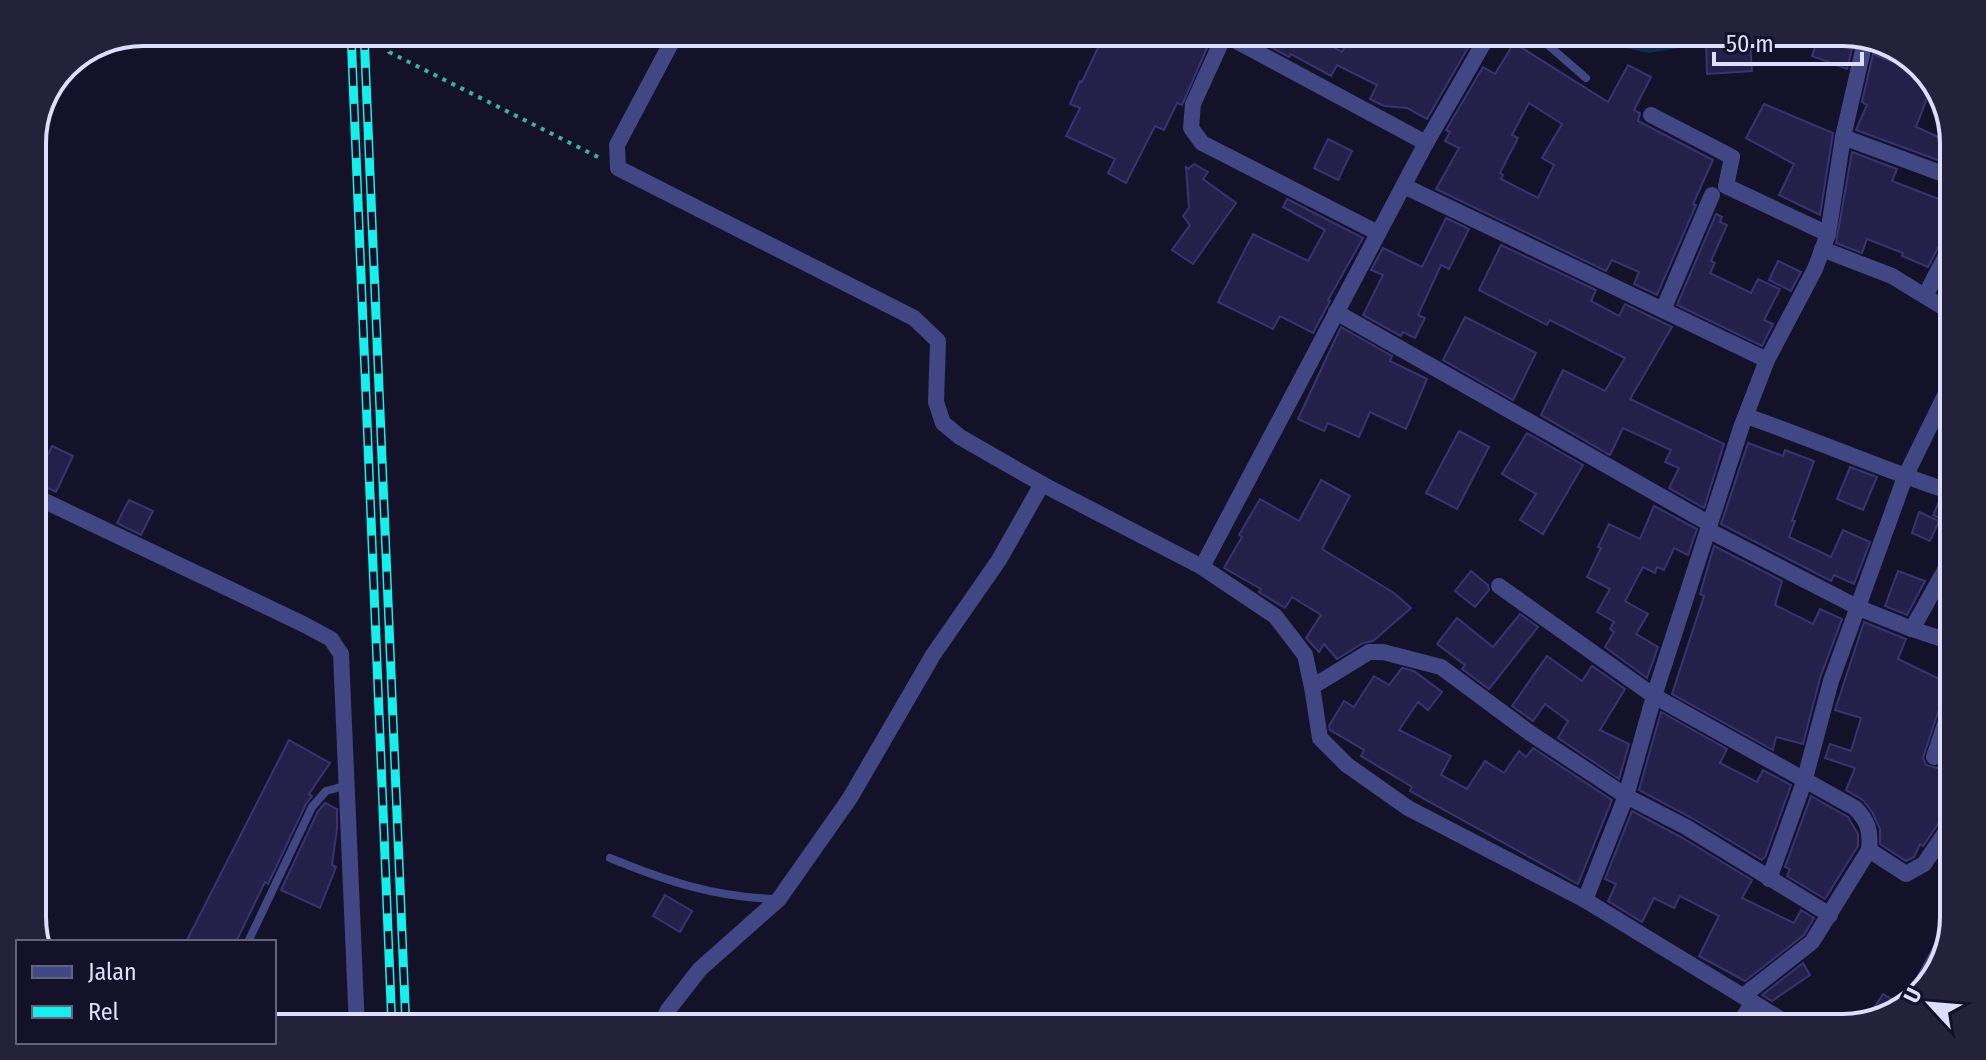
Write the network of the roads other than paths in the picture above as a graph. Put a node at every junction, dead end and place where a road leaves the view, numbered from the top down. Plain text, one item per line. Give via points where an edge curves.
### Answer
1 (670, 46) edge
2 (1220, 46) edge
3 (1250, 46) edge
4 (1482, 46) edge
5 (1549, 46) edge
6 (1863, 48) edge
7 (1586, 78) dead end
8 (1651, 115) dead end
9 (1843, 137) junction
10 (1426, 143) junction
11 (1940, 173) edge
12 (1404, 186) junction
13 (1712, 195) dead end
14 (1378, 233) junction
15 (1825, 241) junction
16 (1940, 267) edge
17 (1925, 296) junction
18 (1940, 305) edge
19 (1663, 310) junction
20 (1336, 312) junction
21 (1767, 360) junction
22 (1940, 406) edge
23 (1746, 416) junction
24 (1905, 477) junction
25 (1042, 484) junction
26 (1940, 488) edge
27 (46, 502) edge
28 (1709, 527) junction
29 (1202, 567) junction
30 (1940, 579) edge
31 (1499, 586) dead end
32 (1859, 608) junction
33 (1912, 629) junction
34 (1940, 638) edge
35 (1312, 687) junction
36 (1654, 696) junction
37 (1940, 739) edge
38 (1934, 757) dead end
39 (1804, 782) junction
40 (348, 785) junction
41 (1626, 796) junction
42 (1940, 841) edge
43 (1869, 850) junction
44 (610, 858) dead end
45 (1769, 879) junction
46 (779, 899) junction
47 (1585, 900) junction
48 (1830, 915) junction
49 (249, 940) edge
50 (1747, 1000) junction
51 (356, 1014) edge
52 (666, 1014) edge
53 (1742, 1014) edge
54 (1771, 1014) edge

1 - 25 street via 617,145 618,168 914,318 938,341 936,402 943,423
2 - 14 street via 1193,104 1191,128 1202,143
3 - 10 street
4 - 10 street
5 - 7 lane
6 - 9 street
8 - 15 street via 1732,157 1726,186
9 - 11 street
9 - 15 street
10 - 12 street
12 - 14 street
12 - 19 street
13 - 19 street
14 - 20 street
15 - 17 street
15 - 21 street
16 - 17 street
17 - 18 street
19 - 21 street
20 - 28 street
20 - 29 street
21 - 23 street
22 - 24 street
23 - 24 street
23 - 28 street
24 - 26 street
24 - 32 street
25 - 29 street
25 - 46 street via 850,798
27 - 40 street via 331,639 341,654
28 - 32 street
28 - 36 street
29 - 35 street via 1275,616 1305,655
30 - 33 street
31 - 36 street
32 - 33 street
32 - 39 street via 1831,681
33 - 34 street
35 - 41 street via 1369,652 1441,667
35 - 47 street via 1320,738 1347,765 1408,808
36 - 39 street
36 - 41 street
37 - 38 street
39 - 43 street via 1866,819
39 - 45 street
40 - 49 lane via 326,791 312,807
40 - 51 street
41 - 45 street
41 - 47 street
42 - 43 street via 1924,864 1906,874
43 - 48 street
44 - 46 lane via 693,889
45 - 48 street
46 - 52 street via 700,969
47 - 50 street
48 - 50 street via 1812,942
50 - 53 street
50 - 54 street

